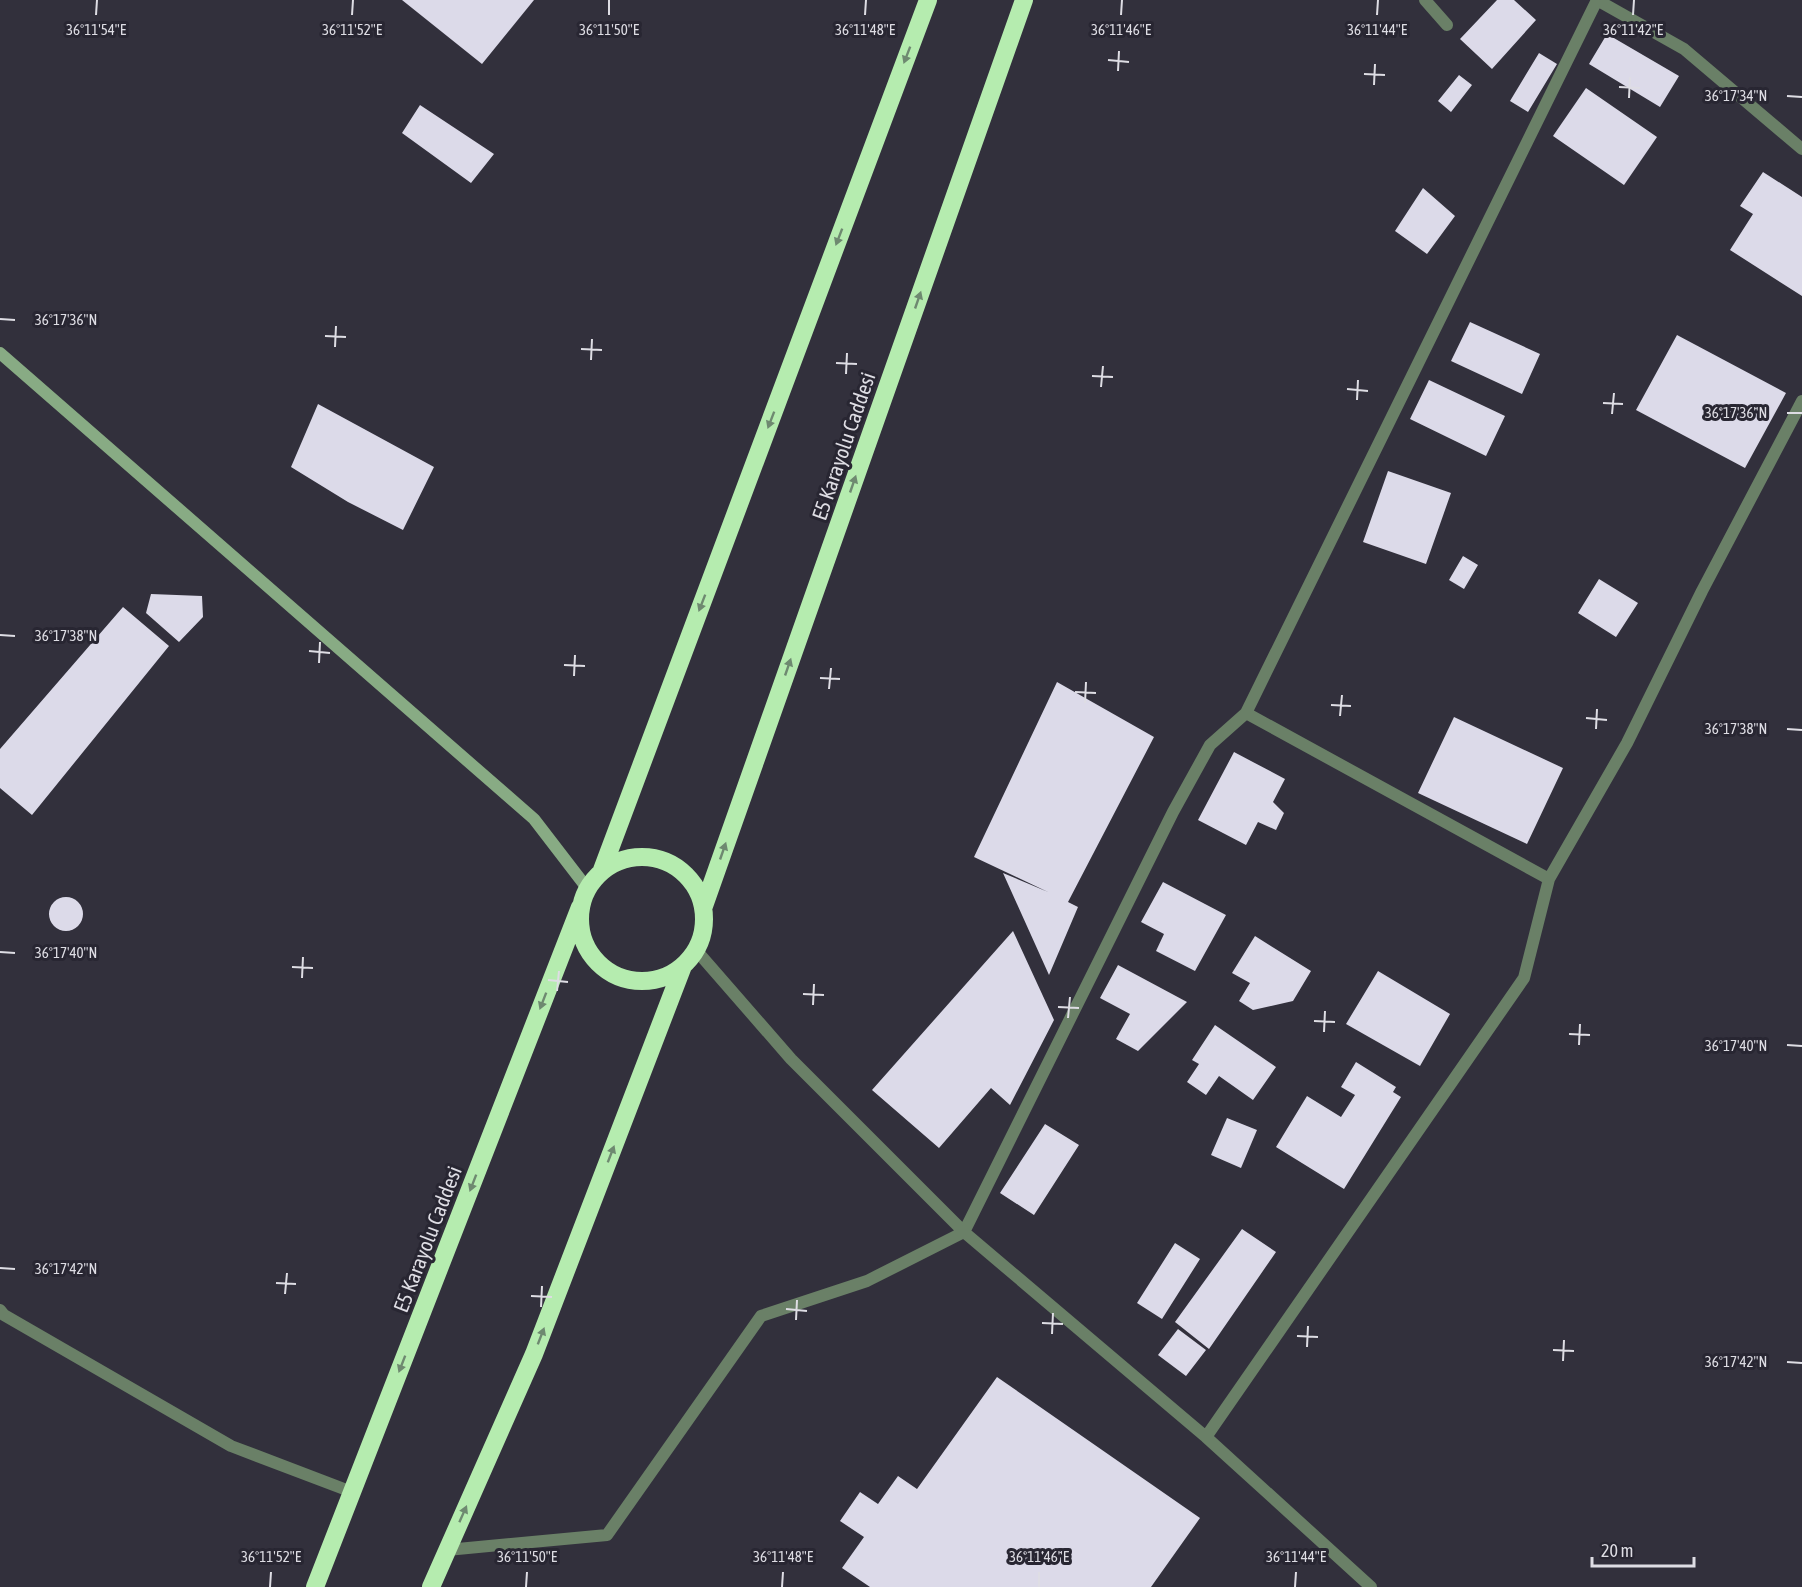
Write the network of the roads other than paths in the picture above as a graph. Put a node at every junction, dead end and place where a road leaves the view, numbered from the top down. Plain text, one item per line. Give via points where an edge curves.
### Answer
1 (928, 0) edge
2 (1024, 0) edge
3 (1425, 0) edge
4 (1597, 0) edge
5 (1448, 25) dead end
6 (1802, 149) edge
7 (0, 353) edge
8 (1802, 401) edge
9 (1246, 713) junction
10 (602, 870) junction
11 (1549, 879) junction
12 (587, 888) junction
13 (704, 906) junction
14 (580, 907) junction
15 (696, 950) junction
16 (683, 966) junction
17 (964, 1232) junction
18 (0, 1310) edge
19 (1204, 1436) junction
20 (352, 1492) junction
21 (447, 1550) junction
22 (315, 1587) edge
23 (431, 1587) edge
24 (1371, 1587) edge

1 -> 10 highway, E5 Karayolu Caddesi
13 -> 2 highway, E5 Karayolu Caddesi
3 - 5 street
4 - 6 street via 1684,49
4 - 9 street
7 - 12 street via 534,819
8 - 11 street via 1628,743
9 - 11 street
9 - 17 street via 1210,745 1189,783
10 - 12 highway, E5 Karayolu Caddesi
10 - 13 highway, E5 Karayolu Caddesi via 621,859 642,856 663,860 682,870 696,887
11 - 19 street via 1524,978
12 - 14 highway, E5 Karayolu Caddesi
13 - 15 highway, E5 Karayolu Caddesi via 704,929
14 - 16 highway, E5 Karayolu Caddesi via 579,926 585,945 611,973 629,980 648,981
14 -> 20 highway, E5 Karayolu Caddesi
15 - 16 highway, E5 Karayolu Caddesi
15 - 17 street via 791,1059
21 -> 16 highway, E5 Karayolu Caddesi via 534,1354
17 - 19 street
17 - 21 street via 867,1281 761,1316 607,1535
18 - 20 street via 231,1446
19 - 24 street
20 - 22 highway, E5 Karayolu Caddesi
21 - 23 highway, E5 Karayolu Caddesi

